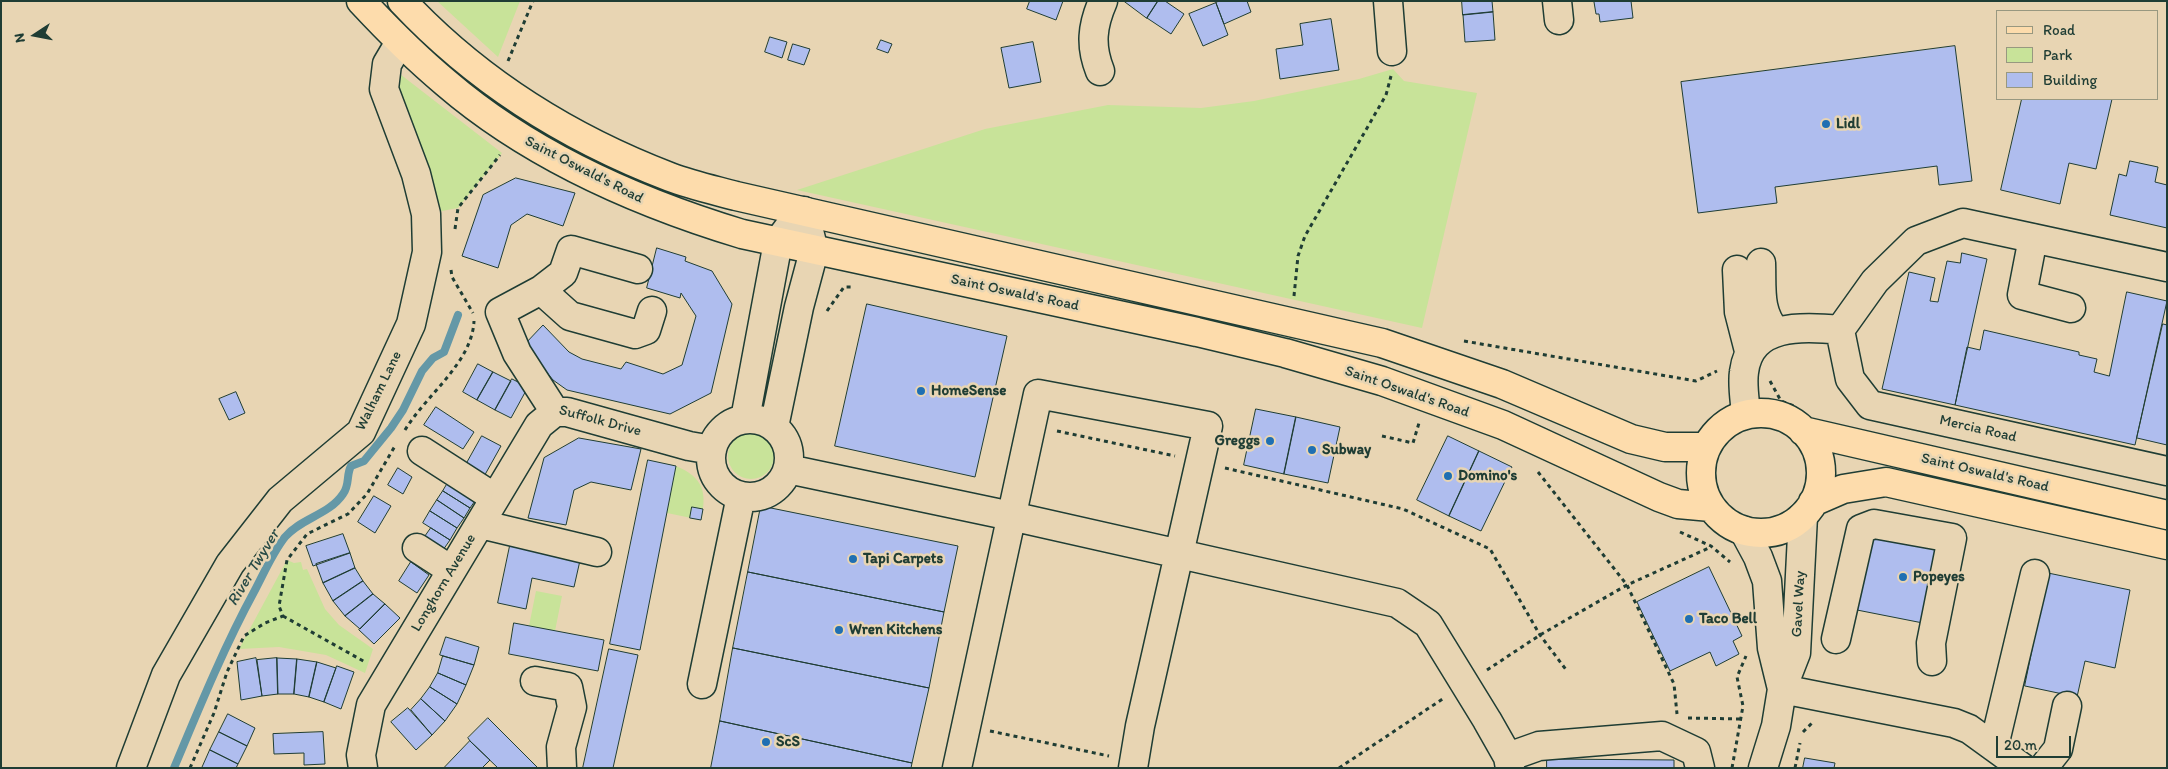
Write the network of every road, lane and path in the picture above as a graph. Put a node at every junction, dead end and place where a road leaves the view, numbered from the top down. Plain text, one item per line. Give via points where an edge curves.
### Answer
1 (361, 1) edge
2 (402, 1) edge
3 (533, 1) edge
4 (1103, 1) edge
5 (1388, 1) edge
6 (400, 42) junction
7 (1392, 52) joint
8 (1100, 72) dead end
9 (498, 86) junction
10 (802, 211) junction
11 (2033, 238) junction
12 (778, 242) junction
13 (814, 251) junction
14 (2167, 267) edge
15 (638, 269) dead end
16 (861, 286) dead end
17 (541, 290) junction
18 (1294, 304) dead end
19 (800, 307) junction
20 (2071, 308) dead end
21 (652, 311) dead end
22 (1840, 330) junction
23 (1776, 332) junction
24 (1749, 351) junction
25 (555, 412) junction
26 (1746, 414) junction
27 (745, 419) junction
28 (1031, 425) junction
29 (774, 427) junction
30 (1803, 431) junction
31 (1706, 447) junction
32 (712, 450) junction
33 (422, 451) dead end
34 (1200, 462) junction
35 (788, 469) junction
36 (1542, 470) dead end
37 (2167, 471) edge
38 (740, 496) junction
39 (495, 498) junction
40 (1711, 507) junction
41 (1808, 509) junction
42 (2167, 515) edge
43 (1011, 516) junction
44 (480, 524) junction
45 (1676, 530) dead end
46 (1744, 531) junction
47 (2167, 545) edge
48 (1711, 546) junction
49 (417, 548) dead end
50 (597, 552) dead end
51 (1180, 554) junction
52 (1733, 566) dead end
53 (451, 570) junction
54 (2035, 574) dead end
55 (1626, 585) junction
56 (283, 616) dead end
57 (1540, 635) junction
58 (1836, 640) dead end
59 (1746, 653) dead end
60 (1932, 661) dead end
61 (1567, 671) dead end
62 (389, 676) junction
63 (535, 680) dead end
64 (702, 684) dead end
65 (1464, 685) junction
66 (1782, 689) junction
67 (2067, 706) dead end
68 (1687, 718) dead end
69 (1742, 719) junction
70 (966, 726) junction
71 (1670, 727) junction
72 (1994, 746) junction
73 (1509, 762) edge
74 (1134, 765) edge
75 (130, 768) edge
76 (363, 768) edge
77 (562, 768) edge
78 (957, 768) edge
79 (1339, 768) edge
80 (1682, 768) edge
81 (1700, 768) edge
82 (1732, 768) edge
83 (1763, 768) edge
84 (2024, 768) edge
85 (2043, 768) edge

1 - 6 main road, Saint Oswald's Road
2 - 9 main road, Saint Oswald's Road via 459,56
3 - 9 path
4 - 8 street via 1092,37
5 - 7 street
6 - 12 main road, Saint Oswald's Road via 446,84 514,134 588,175 705,223
6 - 75 street, Walham Lane via 387,64 384,89 416,174 426,214 428,252 411,324 360,432 280,500 230,564 166,675
7 - 18 path via 1393,69 1386,95 1305,236 1298,256
9 - 10 main road, Saint Oswald's Road via 529,109 595,145 671,177
10 - 12 street
10 - 13 street
10 - 31 main road, Saint Oswald's Road via 1382,343 1502,384 1631,439 1665,447
11 - 14 street
11 - 20 street via 2022,295
11 - 22 street via 1963,223 1916,241 1875,281
12 - 13 main road, Saint Oswald's Road
12 - 27 street
13 - 19 street
13 - 40 main road, Saint Oswald's Road via 1198,332 1382,380 1503,425 1678,504
15 - 17 street via 571,250 562,273
16 - 19 path via 844,287 824,314
17 - 21 street via 570,316 635,334 646,330
17 - 25 street, Suffolk Drive via 500,312 517,353
19 - 29 street
22 - 23 street via 1809,326
22 - 37 street, Mercia Road via 1850,379 1870,405
23 - 24 street
23 - 24 street via 1766,321 1749,266 1739,312
24 - 26 street via 1743,373
25 - 32 street, Suffolk Drive via 567,412
25 - 39 street, Longhorn Avenue via 539,425
26 - 30 main road via 1768,413 1788,419
26 - 31 main road via 1718,431
27 - 29 street via 755,419
27 - 32 street via 723,429
28 - 34 path
28 - 34 street via 1038,394 1208,426
28 - 43 street
29 - 35 street via 788,446
30 - 41 main road via 1814,446 1821,469 1820,484
30 - 42 main road, Saint Oswald's Road
31 - 40 main road via 1701,483
32 - 38 street via 712,467 720,484
33 - 39 street
34 - 51 street
34 - 57 path via 1403,509 1490,549
35 - 38 street via 775,488 764,495
35 - 43 street
36 - 55 path via 1534,466
38 - 64 street
39 - 44 street, Longhorn Avenue
40 - 46 main road via 1722,519
41 - 46 main road via 1793,524 1773,532
41 - 47 main road, Saint Oswald's Road via 1843,489 1886,482
41 - 66 street, Gavel Way via 1796,653
43 - 51 street
43 - 70 street
44 - 50 street
44 - 53 street, Longhorn Avenue
45 - 48 path
46 - 66 street via 1767,581 1772,648
48 - 52 path
48 - 55 path
49 - 53 street
51 - 65 street via 1397,603 1428,624
51 - 74 street
53 - 62 street, Longhorn Avenue
54 - 72 street
55 - 57 path
55 - 71 path via 1674,684
56 - 62 path
57 - 61 path
57 - 65 path
58 - 60 street via 1861,529 1874,524 1952,538 1931,643
59 - 69 path via 1737,677 1743,706
62 - 76 street, Longhorn Avenue via 371,705 361,755
63 - 77 street via 568,687 572,707 562,747
65 - 73 street
65 - 79 path
66 - 72 street via 1954,723
66 - 83 street via 1776,726
67 - 85 street via 2058,749
68 - 69 path
69 - 82 path
70 - 74 path
70 - 78 street
71 - 73 street via 1538,746
71 - 80 street
71 - 81 street via 1696,752
72 - 84 street

